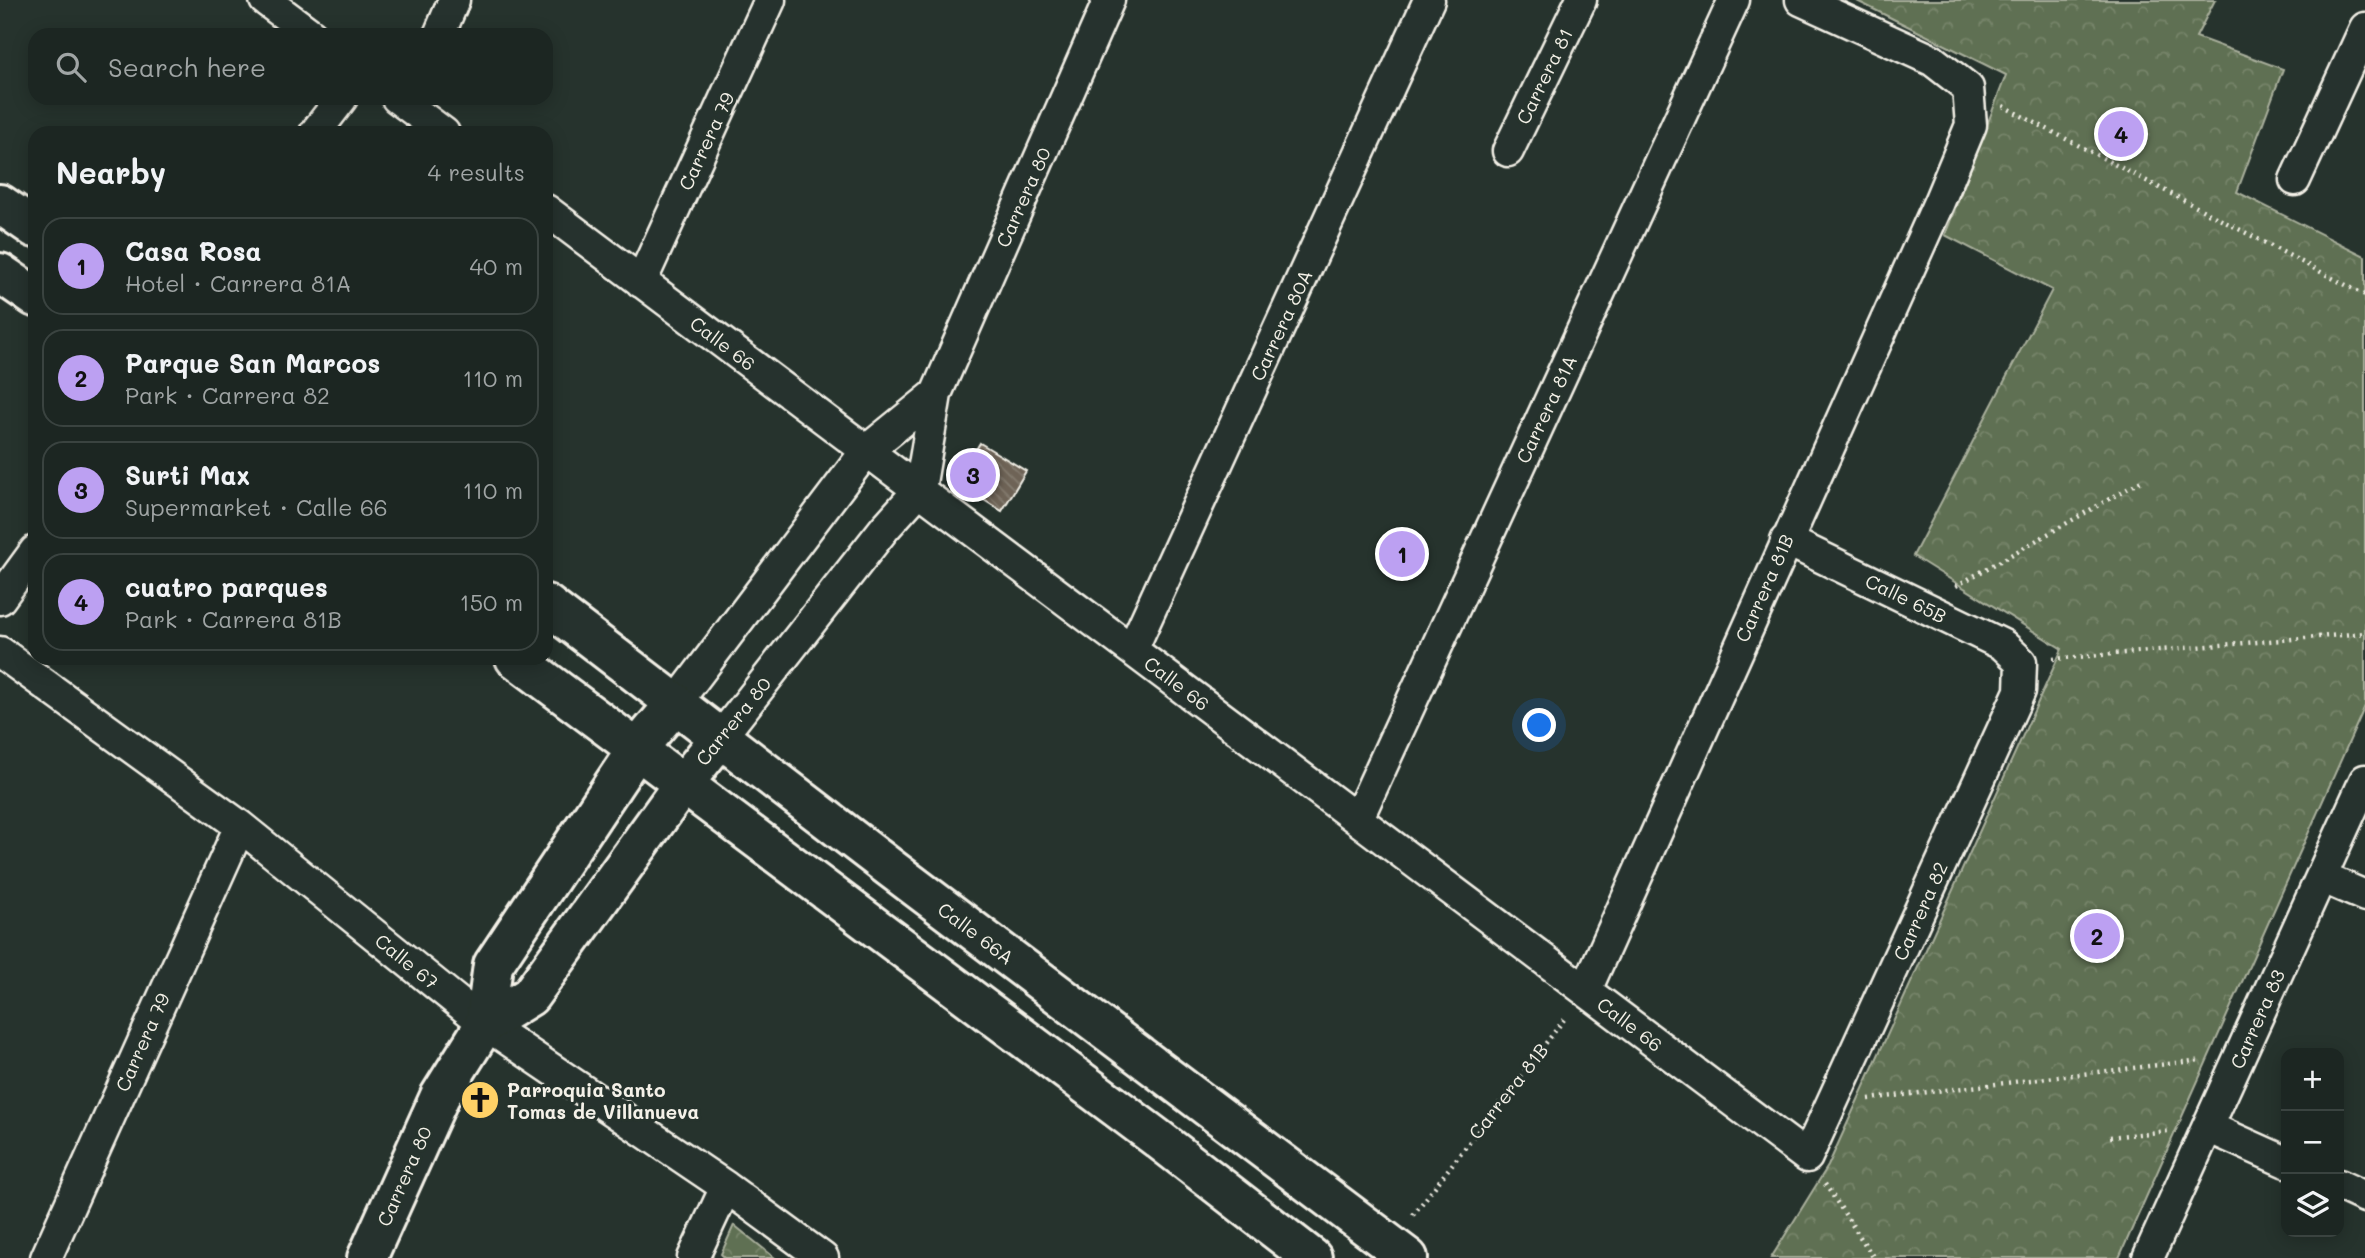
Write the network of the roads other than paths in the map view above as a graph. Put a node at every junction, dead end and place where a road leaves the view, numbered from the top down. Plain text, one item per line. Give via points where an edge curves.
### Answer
1 (265, 0) edge
2 (454, 0) edge
3 (770, 0) edge
4 (1109, 0) edge
5 (1429, 0) edge
6 (1581, 0) edge
7 (1734, 0) edge
8 (1801, 0) edge
9 (303, 28) edge
10 (442, 28) edge
11 (2365, 28) edge
12 (336, 105) edge
13 (411, 105) edge
14 (320, 126) edge
15 (436, 126) edge
16 (1508, 152) dead end
17 (2295, 180) dead end
18 (0, 204) edge
19 (553, 215) edge
20 (28, 223) edge
21 (0, 272) edge
22 (641, 282) junction
23 (28, 292) edge
24 (936, 394) junction
25 (867, 450) junction
26 (920, 489) junction
27 (1786, 540) junction
28 (28, 561) edge
29 (0, 599) edge
30 (553, 609) edge
31 (1132, 650) junction
32 (2021, 662) joint
33 (524, 665) edge
34 (4, 666) edge
35 (676, 703) junction
36 (720, 738) junction
37 (637, 749) junction
38 (2365, 780) edge
39 (683, 784) junction
40 (1357, 818) junction
41 (240, 826) junction
42 (2321, 877) junction
43 (2365, 896) edge
44 (1586, 990) junction
45 (485, 1024) junction
46 (2208, 1127) junction
47 (1807, 1157) joint
48 (2281, 1160) edge
49 (726, 1187) junction
50 (2344, 1187) edge
51 (2365, 1197) edge
52 (1407, 1241) edge
53 (46, 1258) edge
54 (367, 1258) edge
55 (693, 1258) edge
56 (823, 1258) edge
57 (1312, 1258) edge
58 (2148, 1258) edge

1 - 9 street
2 - 10 street
3 - 22 street, Carrera 79
4 - 24 street, Carrera 80
5 - 31 street, Carrera 80A
6 - 16 street, Carrera 81
7 - 40 street, Carrera 81A
8 - 27 street, Carrera 81B via 1933,60 1968,88 1971,125
11 - 17 street
12 - 14 street
13 - 15 street
18 - 20 street
19 - 22 street, Calle 66
21 - 23 street
22 - 25 street, Calle 66
24 - 25 street, Carrera 80
24 - 26 street, Carrera 80
25 - 26 street, Calle 66
25 - 35 street, Carrera 80
26 - 31 street, Calle 66
26 - 36 street, Carrera 80
27 - 32 street, Calle 65B via 2003,645
27 - 44 street, Carrera 81B
28 - 29 street
30 - 35 street, Calle 66A
31 - 40 street, Calle 66
32 - 47 street, Carrera 82 via 2020,691
33 - 37 street
34 - 41 street, Calle 67
35 - 36 street, Calle 66A
35 - 37 street, Carrera 80
36 - 39 street, Carrera 80
36 - 52 street, Calle 66A
37 - 39 street
37 - 45 street, Carrera 80 via 493,965
38 - 42 street, Carrera 83
39 - 45 street, Carrera 80 via 530,996
39 - 57 street
40 - 44 street, Calle 66
41 - 45 street, Calle 67
41 - 53 street, Carrera 79
42 - 43 street
42 - 46 street, Carrera 83
44 - 47 street, Calle 66
45 - 49 street, Calle 67
45 - 54 street, Carrera 80 via 440,1096
46 - 48 street
46 - 58 street, Carrera 83
49 - 55 street
49 - 56 street, Calle 67
50 - 51 street

